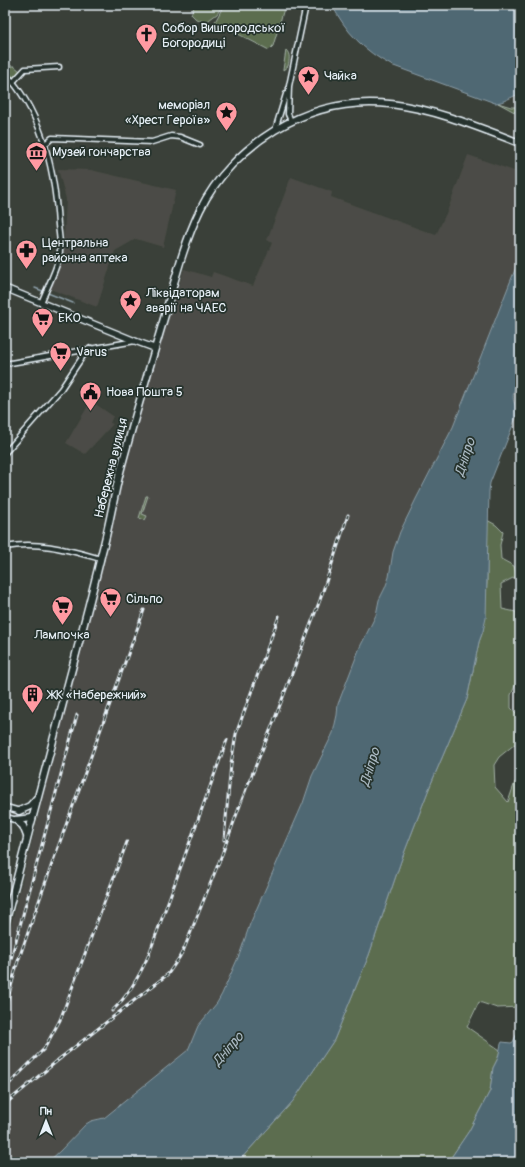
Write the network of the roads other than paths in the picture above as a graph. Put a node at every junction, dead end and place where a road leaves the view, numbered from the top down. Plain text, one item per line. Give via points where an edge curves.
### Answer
1 (306, 5) edge
2 (59, 67) dead end
3 (5, 73) edge
4 (13, 82) junction
5 (289, 86) junction
6 (291, 121) junction
7 (275, 130) junction
8 (520, 143) edge
9 (44, 145) junction
10 (200, 145) dead end
11 (5, 288) edge
12 (41, 303) junction
13 (135, 341) junction
14 (91, 348) junction
15 (154, 348) junction
16 (5, 364) edge
17 (5, 453) edge
18 (5, 547) edge
19 (101, 559) junction
20 (38, 796) junction
21 (5, 807) edge
22 (19, 811) junction
23 (5, 817) edge
24 (32, 818) junction
25 (16, 820) junction
26 (27, 836) junction
27 (5, 924) edge

1 - 5 street
2 - 4 street via 25,69
3 - 4 street
4 - 9 street via 35,118
5 - 6 street via 288,114
5 - 7 street
6 - 7 main road, Набережна вулиця
6 - 8 main road, Набережна вулиця via 332,107 354,103 388,103 415,107
7 - 15 main road, Набережна вулиця via 232,164 206,198 186,246
9 - 10 street via 52,138 152,142 171,136
9 - 12 street via 56,189 60,241 59,257
11 - 12 main road
12 - 13 main road
13 - 14 street
13 - 15 main road
14 - 16 street
14 - 17 street via 61,389
15 - 19 main road, Набережна вулиця via 119,478
18 - 19 street via 36,544 65,548
19 - 20 main road, Набережна вулиця
20 - 22 main road via 30,806
20 - 24 main road, Набережна вулиця
21 - 22 street
22 - 24 main road
23 - 25 street
24 - 25 main road
24 - 26 main road, Набережна вулиця
25 - 26 main road via 23,826
26 - 27 main road, Набережна вулиця

